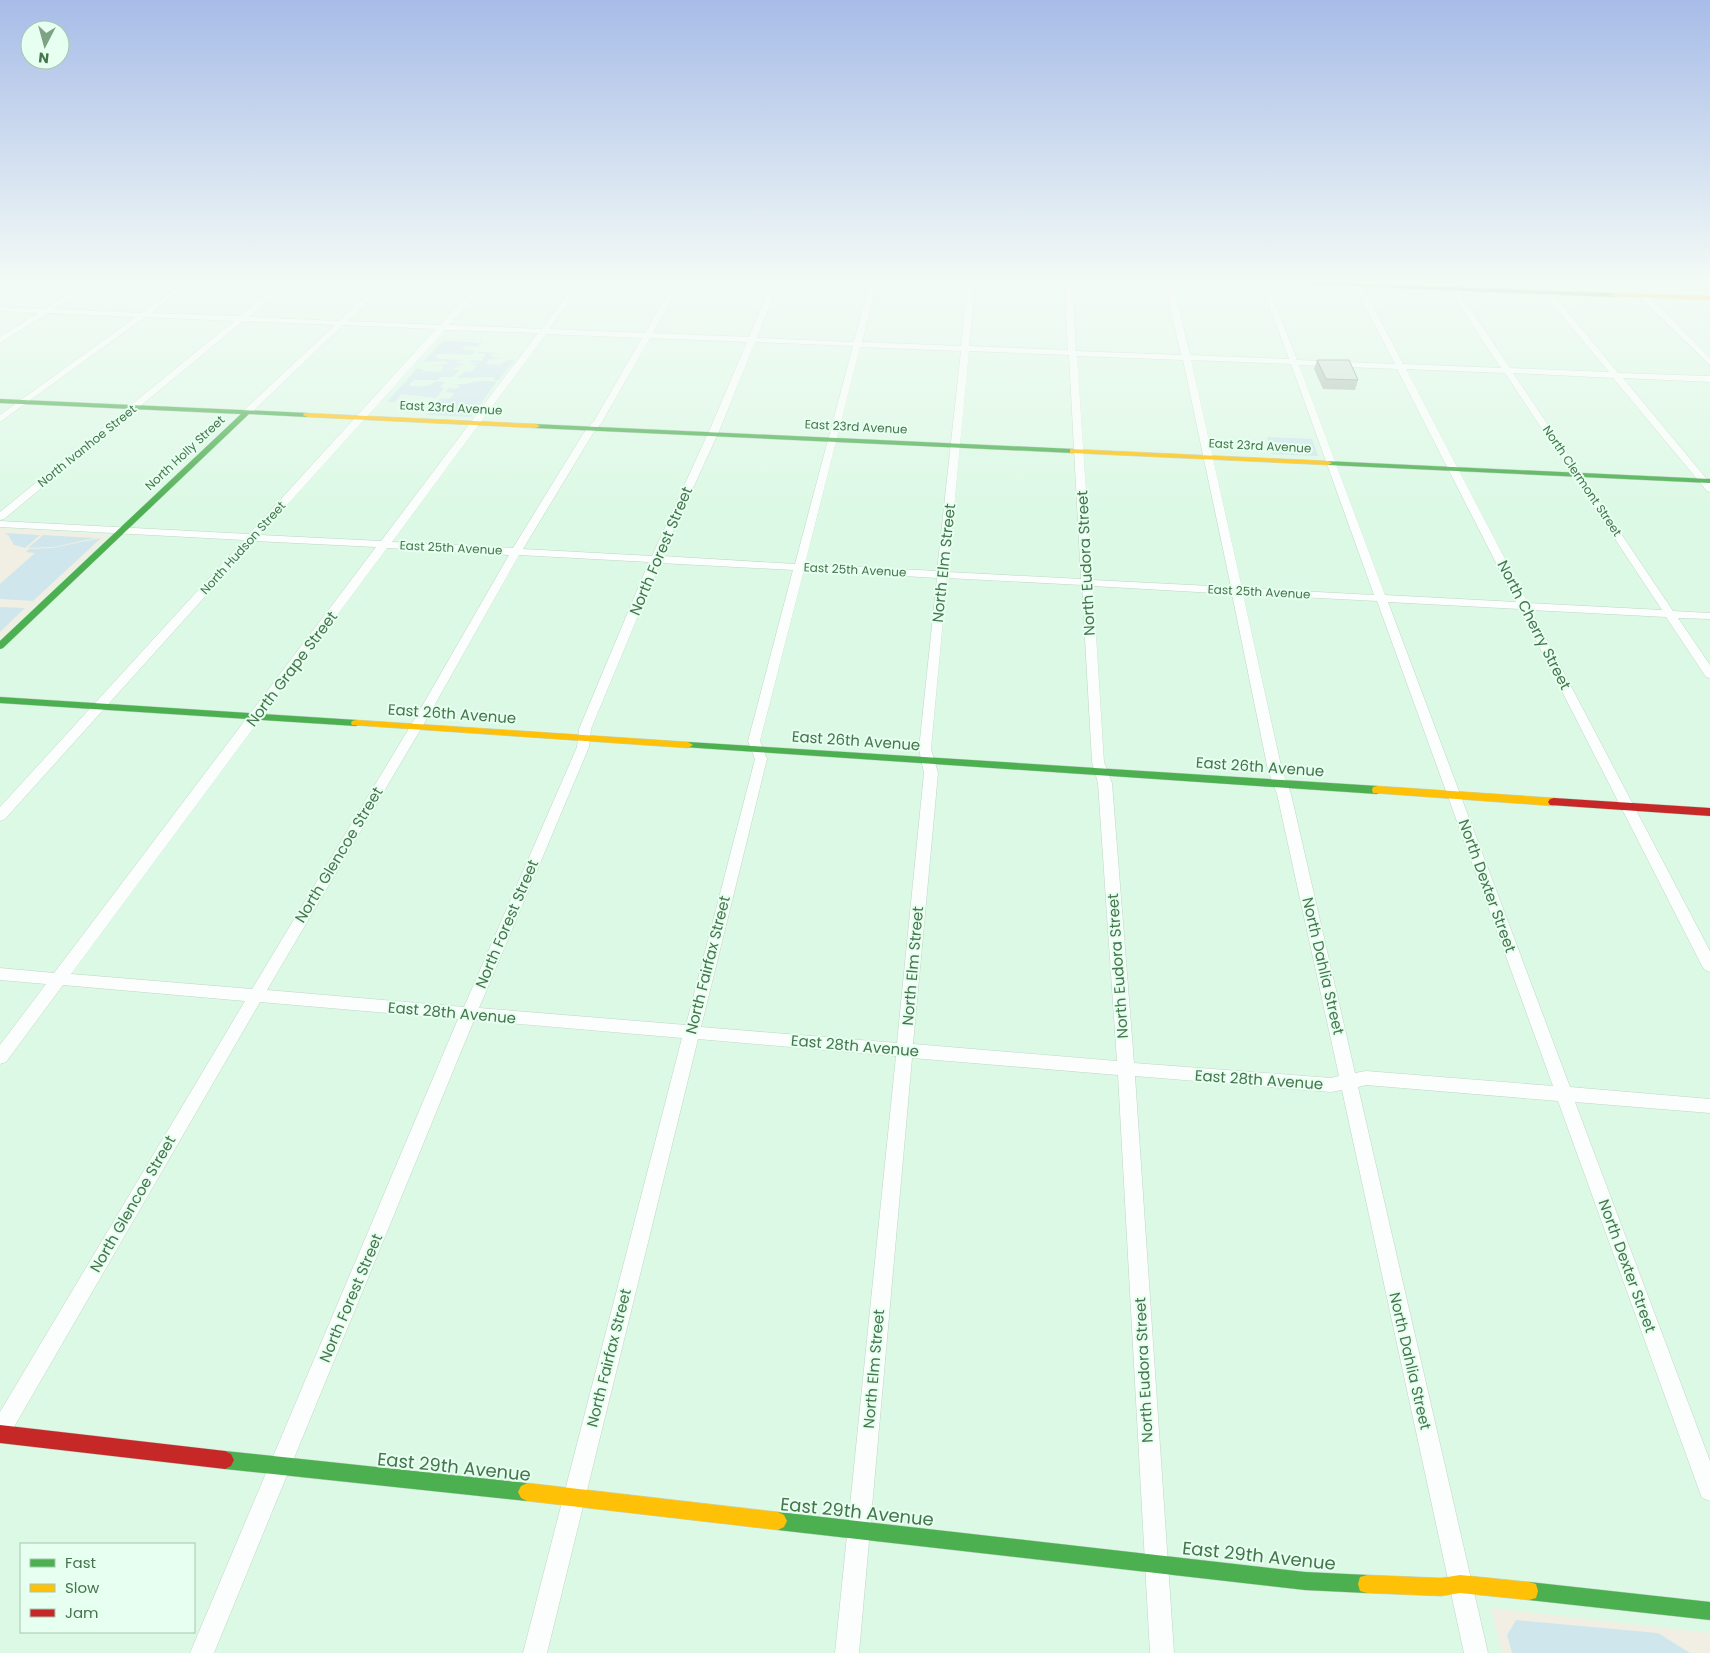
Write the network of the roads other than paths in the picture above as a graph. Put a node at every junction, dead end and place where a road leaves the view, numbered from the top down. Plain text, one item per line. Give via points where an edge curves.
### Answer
1 (87, 356) edge
2 (196, 356) edge
3 (307, 356) edge
4 (418, 356) edge
5 (525, 356) edge
6 (635, 356) edge
7 (744, 356) edge
8 (855, 356) edge
9 (963, 356) edge
10 (1073, 356) edge
11 (1162, 356) edge
12 (1292, 356) edge
13 (1395, 356) edge
14 (1499, 356) edge
15 (1601, 356) edge
16 (1186, 357) junction
17 (1294, 362) junction
18 (1400, 366) junction
19 (1508, 370) junction
20 (1616, 375) junction
21 (1710, 379) edge
22 (0, 401) edge
23 (24, 402) junction
24 (134, 407) junction
25 (247, 412) junction
26 (362, 418) junction
27 (0, 419) edge
28 (476, 423) junction
29 (593, 428) junction
30 (712, 434) junction
31 (834, 440) junction
32 (956, 445) junction
33 (1080, 451) junction
34 (1209, 457) junction
35 (1331, 463) junction
36 (1453, 468) junction
37 (1577, 474) junction
38 (1708, 483) edge
39 (0, 517) edge
40 (0, 524) edge
41 (122, 531) junction
42 (253, 538) junction
43 (385, 545) junction
44 (516, 552) junction
45 (656, 560) junction
46 (798, 567) junction
47 (943, 575) junction
48 (1087, 583) junction
49 (1237, 591) junction
50 (1382, 599) junction
51 (1524, 606) junction
52 (1670, 614) junction
53 (1710, 616) edge
54 (0, 646) edge
55 (1710, 674) edge
56 (0, 700) edge
57 (100, 706) junction
58 (257, 716) junction
59 (416, 727) junction
60 (585, 738) junction
61 (757, 749) junction
62 (928, 760) junction
63 (1102, 772) junction
64 (1279, 784) junction
65 (1454, 795) junction
66 (1628, 807) junction
67 (1710, 812) edge
68 (0, 816) edge
69 (1710, 966) edge
70 (0, 974) edge
71 (58, 980) junction
72 (255, 997) junction
73 (468, 1015) junction
74 (690, 1032) junction
75 (905, 1050) junction
76 (0, 1057) edge
77 (1126, 1069) junction
78 (1348, 1081) junction
79 (1564, 1095) junction
80 (1710, 1106) edge
81 (0, 1433) edge
82 (281, 1467) junction
83 (1710, 1490) edge
84 (575, 1496) junction
85 (859, 1529) junction
86 (1156, 1563) junction
87 (1460, 1584) junction
88 (1710, 1611) edge
89 (202, 1653) edge
90 (536, 1653) edge
91 (847, 1653) edge
92 (1162, 1653) edge
93 (1476, 1653) edge

1 - 23 street
2 - 24 street, North Ivanhoe Street
3 - 25 street, North Holly Street
4 - 26 street, North Hudson Street
5 - 28 street, North Grape Street
6 - 29 street, North Glencoe Street
7 - 30 street, North Forest Street
8 - 31 street, North Fairfax Street
9 - 32 street, North Elm Street
10 - 33 street, North Eudora Street
11 - 16 street
12 - 17 street, North Dexter Street
13 - 18 street, North Cherry Street
14 - 19 street, North Clermont Street
15 - 20 street
16 - 17 street
16 - 34 street, North Dahlia Street
17 - 18 street
17 - 35 street, North Dexter Street
18 - 19 street
18 - 36 street, North Cherry Street
19 - 20 street
19 - 37 street, North Clermont Street
20 - 21 street
20 - 38 street
22 - 23 street, East 23rd Avenue
23 - 24 street, East 23rd Avenue
23 - 27 street
24 - 25 street, East 23rd Avenue
24 - 39 street, North Ivanhoe Street
25 - 26 street, East 23rd Avenue
25 - 41 street, North Holly Street
26 - 28 street, East 23rd Avenue
26 - 42 street, North Hudson Street
28 - 29 street, East 23rd Avenue
28 - 43 street, North Grape Street
29 - 30 street, East 23rd Avenue
29 - 44 street, North Glencoe Street
30 - 31 street, East 23rd Avenue
30 - 45 street, North Forest Street
31 - 32 street, East 23rd Avenue
31 - 46 street, North Fairfax Street
32 - 33 street, East 23rd Avenue
32 - 47 street, North Elm Street
33 - 34 street, East 23rd Avenue
33 - 48 street, North Eudora Street
34 - 35 street, East 23rd Avenue
34 - 49 street, North Dahlia Street
35 - 36 street, East 23rd Avenue
35 - 50 street, North Dexter Street
36 - 37 street, East 23rd Avenue
36 - 51 street, North Cherry Street
37 - 38 street, East 23rd Avenue
37 - 52 street, North Clermont Street
40 - 41 street, East 25th Avenue
41 - 42 street, East 25th Avenue
41 - 54 street, North Holly Street
42 - 43 street, East 25th Avenue
42 - 57 street, North Hudson Street
43 - 44 street, East 25th Avenue
43 - 58 street, North Grape Street
44 - 45 street, East 25th Avenue
44 - 59 street, North Glencoe Street
45 - 46 street, East 25th Avenue
45 - 60 street, North Forest Street via 585,729
46 - 47 street, East 25th Avenue
46 - 61 street, North Fairfax Street via 754,741
47 - 48 street, East 25th Avenue
47 - 62 street, North Elm Street via 925,747
48 - 49 street, East 25th Avenue
48 - 63 street, North Eudora Street via 1098,762
49 - 50 street, East 25th Avenue
49 - 64 street, North Dahlia Street
50 - 51 street, East 25th Avenue
50 - 65 street, North Dexter Street
51 - 52 street, East 25th Avenue
51 - 66 street, North Cherry Street
52 - 53 street, East 25th Avenue
52 - 55 street, North Clermont Street
56 - 57 street, East 26th Avenue
57 - 58 street, East 26th Avenue
57 - 68 street, North Hudson Street
58 - 59 street, East 26th Avenue
58 - 71 street, North Grape Street
59 - 60 street, East 26th Avenue
59 - 72 street, North Glencoe Street
60 - 61 street, East 26th Avenue
60 - 73 street, North Forest Street
61 - 62 street, East 26th Avenue
61 - 74 street, North Fairfax Street via 761,759
62 - 63 street, East 26th Avenue
62 - 75 street, North Elm Street via 931,773
63 - 64 street, East 26th Avenue
63 - 77 street, North Eudora Street
64 - 65 street, East 26th Avenue
64 - 78 street, North Dahlia Street
65 - 66 street, East 26th Avenue
65 - 79 street, North Dexter Street
66 - 67 street, East 26th Avenue
66 - 69 street, North Cherry Street
70 - 71 street, East 28th Avenue
71 - 72 street, East 28th Avenue
71 - 76 street, North Grape Street
72 - 73 street, East 28th Avenue
72 - 81 street, North Glencoe Street
73 - 74 street, East 28th Avenue
73 - 82 street, North Forest Street
74 - 75 street, East 28th Avenue
74 - 84 street, North Fairfax Street
75 - 77 street, East 28th Avenue
75 - 85 street, North Elm Street
77 - 78 street, East 28th Avenue via 1331,1085
77 - 86 street, North Eudora Street
78 - 79 street, East 28th Avenue via 1366,1078
78 - 87 street, North Dahlia Street
79 - 80 street, East 28th Avenue
79 - 83 street, North Dexter Street
81 - 82 street, East 29th Avenue
82 - 84 street, East 29th Avenue
82 - 89 street, North Forest Street
84 - 85 street, East 29th Avenue via 714,1515
84 - 90 street, North Fairfax Street
85 - 86 street, East 29th Avenue
85 - 91 street, North Elm Street
86 - 87 street, East 29th Avenue via 1305,1581
86 - 92 street, North Eudora Street
87 - 88 street, East 29th Avenue
87 - 93 street, North Dahlia Street

